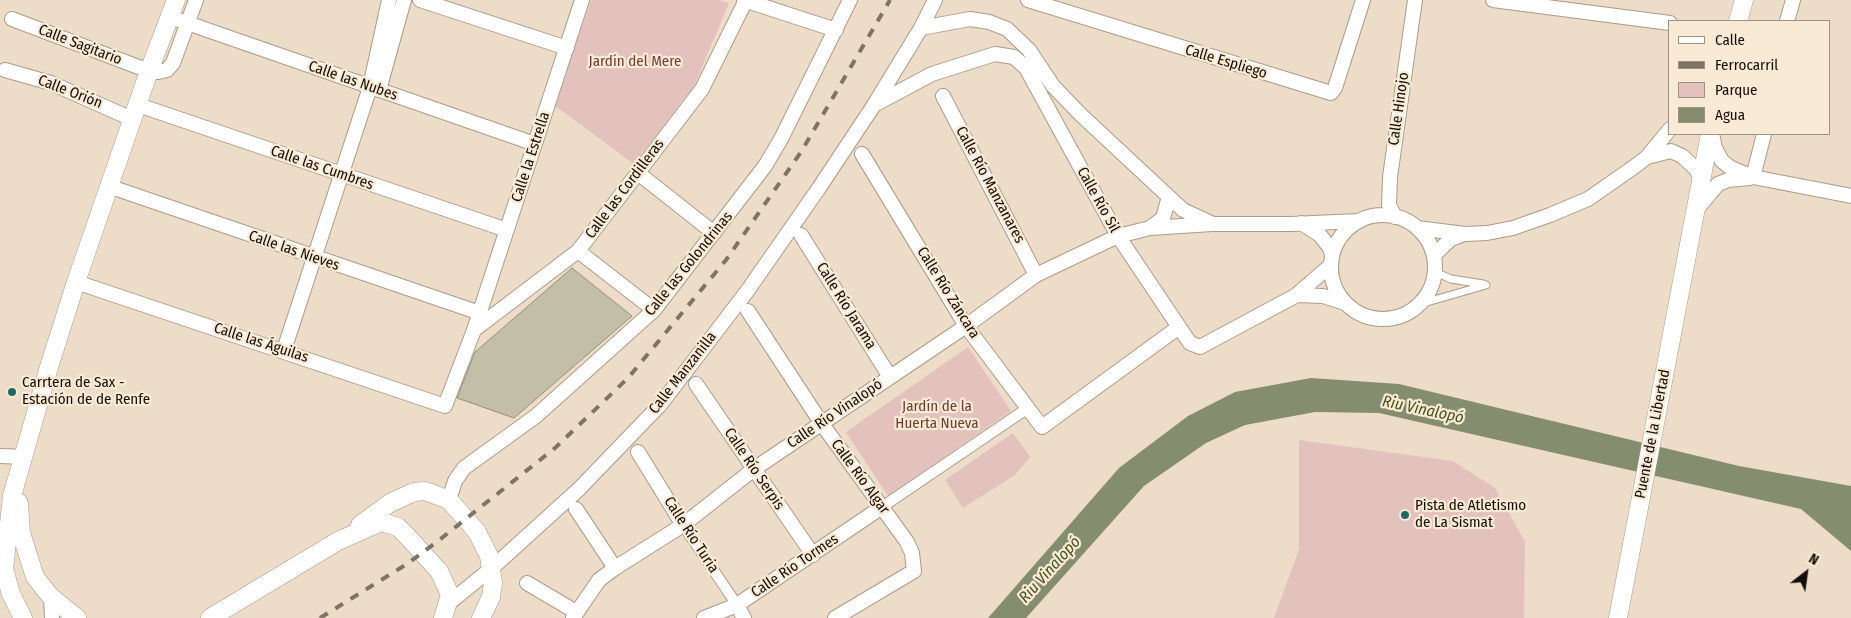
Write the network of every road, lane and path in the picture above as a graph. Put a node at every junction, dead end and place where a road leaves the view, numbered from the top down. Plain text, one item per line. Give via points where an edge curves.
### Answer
1 (176, 0) edge
2 (196, 0) edge
3 (390, 0) edge
4 (404, 0) edge
5 (420, 0) edge
6 (582, 0) edge
7 (746, 0) edge
8 (850, 0) edge
9 (935, 0) edge
10 (1028, 0) edge
11 (1363, 0) edge
12 (1415, 0) edge
13 (1493, 0) edge
14 (1734, 0) edge
15 (1744, 0) edge
16 (1793, 0) edge
17 (170, 17) junction
18 (12, 19) dead end
19 (1731, 20) edge
20 (1738, 20) edge
21 (1787, 20) edge
22 (188, 23) junction
23 (1668, 23) edge
24 (921, 28) junction
25 (836, 30) junction
26 (567, 48) junction
27 (1026, 68) joint
28 (5, 70) dead end
29 (149, 71) junction
30 (375, 88) junction
31 (943, 96) dead end
32 (874, 104) junction
33 (135, 112) junction
34 (1668, 131) edge
35 (1711, 135) edge
36 (1711, 135) edge
37 (1764, 135) edge
38 (535, 144) junction
39 (862, 154) dead end
40 (1647, 157) junction
41 (638, 173) junction
42 (342, 175) junction
43 (1753, 177) junction
44 (1702, 181) junction
45 (108, 186) junction
46 (1851, 196) edge
47 (1169, 197) junction
48 (1698, 208) junction
49 (1395, 216) junction
50 (1359, 221) junction
51 (1300, 223) junction
52 (1212, 224) junction
53 (1150, 228) junction
54 (1418, 228) junction
55 (507, 230) junction
56 (714, 233) junction
57 (1465, 234) junction
58 (800, 235) dead end
59 (1118, 236) junction
60 (578, 251) junction
61 (1434, 255) junction
62 (314, 258) junction
63 (1332, 260) junction
64 (1435, 272) junction
65 (1036, 275) junction
66 (76, 282) junction
67 (1295, 296) junction
68 (1345, 303) junction
69 (1420, 304) junction
70 (654, 310) junction
71 (748, 311) dead end
72 (480, 313) junction
73 (966, 326) junction
74 (1179, 327) junction
75 (474, 330) junction
76 (284, 350) junction
77 (890, 377) junction
78 (696, 384) dead end
79 (1028, 408) junction
80 (822, 424) junction
81 (638, 452) dead end
82 (0, 456) edge
83 (22, 462) junction
84 (754, 470) junction
85 (449, 500) junction
86 (882, 506) junction
87 (576, 509) dead end
88 (4, 524) edge
89 (683, 524) junction
90 (338, 541) junction
91 (813, 555) junction
92 (4, 568) junction
93 (492, 568) junction
94 (615, 568) junction
95 (527, 583) dead end
96 (0, 589) edge
97 (51, 598) junction
98 (737, 605) junction
99 (446, 611) edge
100 (574, 615) edge
101 (23, 618) edge
102 (52, 618) edge
103 (77, 618) edge
104 (210, 618) edge
105 (480, 618) edge
106 (704, 618) edge
107 (744, 618) edge
108 (835, 618) edge
109 (1618, 618) edge

1 - 17 street
2 - 22 street
3 - 30 street
4 - 30 street
5 - 26 street
6 - 26 street, Calle la Estrella
7 - 25 street
7 - 41 street, Calle las Cordilleras via 702,88
8 - 25 street, Calle las Golondrinas
9 - 24 street, Calle Manzanilla
10 - 11 street, Calle Espliego via 1331,93
12 - 49 street, Calle Hinojo via 1390,178 1389,205
13 - 23 street
14 - 19 street
15 - 20 street
16 - 21 street
17 - 22 street, Calle las Nubes
17 - 29 street
18 - 29 street, Calle Sagitario
22 - 29 street via 173,63 167,70
22 - 30 street, Calle las Nubes
24 - 32 street, Calle Manzanilla
24 - 47 street via 970,19 1007,29 1029,50 1062,96
25 - 56 street, Calle las Golondrinas via 769,159
26 - 38 street, Calle la Estrella
27 - 32 street, Calle Manzanilla via 1014,57 995,54 932,74
27 - 59 street, Calle Río Sil
28 - 33 street, Calle Orión
29 - 33 street
30 - 38 street, Calle las Nubes
30 - 42 street
31 - 65 street, Calle Río Manzanares
32 - 93 street, Calle Manzanilla via 748,290 660,405 579,489
33 - 42 street, Calle las Cumbres
33 - 45 street
34 - 40 street
35 - 43 street via 1722,161
36 - 44 street, Puente de la Libertad
37 - 43 street
38 - 55 street, Calle la Estrella
39 - 73 street, Calle Río Záncara
40 - 44 street via 1671,152 1682,156 1696,169
40 - 57 street via 1588,199 1513,228
41 - 56 street
41 - 60 street, Calle las Cordilleras
42 - 55 street, Calle las Cumbres
42 - 62 street
43 - 46 street
43 - 48 street via 1718,184
44 - 48 street, Puente de la Libertad
45 - 62 street, Calle las Nieves
45 - 66 street
47 - 52 street via 1183,210
47 - 53 street via 1163,218
48 - 109 street, Puente de la Libertad
49 - 50 street via 1383,215
49 - 54 street
50 - 51 street, Calle Río Vinalopó
50 - 63 street via 1338,241
51 - 52 street, Calle Río Vinalopó
51 - 63 street via 1320,235 1330,248
52 - 53 street, Calle Río Vinalopó
53 - 59 street, Calle Río Vinalopó
54 - 57 street
54 - 61 street
55 - 72 street, Calle la Estrella
56 - 70 street, Calle las Golondrinas
57 - 61 street via 1451,239
58 - 77 street, Calle Río Jarama
59 - 65 street, Calle Río Vinalopó
59 - 74 street, Calle Río Sil
60 - 70 street
60 - 75 street, Calle las Cordilleras
61 - 64 street
62 - 72 street, Calle las Nieves
62 - 76 street
63 - 67 street
63 - 68 street via 1332,279
64 - 69 street via 1428,294
64 - 69 lane via 1451,279 1486,285
65 - 73 street, Calle Río Vinalopó
66 - 76 street, Calle las Águilas
66 - 83 street
67 - 68 street via 1323,296
67 - 74 street, Calle Río Sil via 1200,347 1190,343
68 - 69 street via 1358,313 1391,319 1407,314
70 - 85 street, Calle las Golondrinas via 536,416 464,468 455,481
71 - 80 street, Calle Río Algar
72 - 75 street
73 - 77 street, Calle Río Vinalopó
73 - 79 street, Calle Río Záncara
74 - 79 street, Calle Río Záncara via 1042,428
75 - 76 street, Calle las Águilas via 445,406
77 - 80 street, Calle Río Vinalopó
78 - 84 street, Calle Río Serpis
79 - 86 street
80 - 84 street, Calle Río Vinalopó
80 - 86 street, Calle Río Algar
81 - 89 street, Calle Río Turia
82 - 83 street
83 - 88 street
83 - 97 street via 19,510 25,550 35,577
84 - 89 street, Calle Río Vinalopó
84 - 91 street, Calle Río Serpis
85 - 90 street via 414,492 390,503
85 - 93 street via 482,540
86 - 91 street, Calle Río Tormes
86 - 108 street, Calle Río Algar via 907,542 914,571
87 - 94 street
88 - 92 street
89 - 94 street, Calle Río Vinalopó
89 - 98 street, Calle Río Turia
90 - 99 street via 381,522 398,527 439,571 448,588
90 - 104 street
91 - 98 street, Calle Río Tormes
92 - 96 street
92 - 101 street via 11,594
93 - 99 street, Calle Manzanilla
93 - 105 street via 491,597
94 - 100 street, Calle Río Vinalopó via 599,580
95 - 100 street
97 - 102 street
97 - 103 street
98 - 106 street, Calle Río Tormes
98 - 107 street, Calle Río Turia

